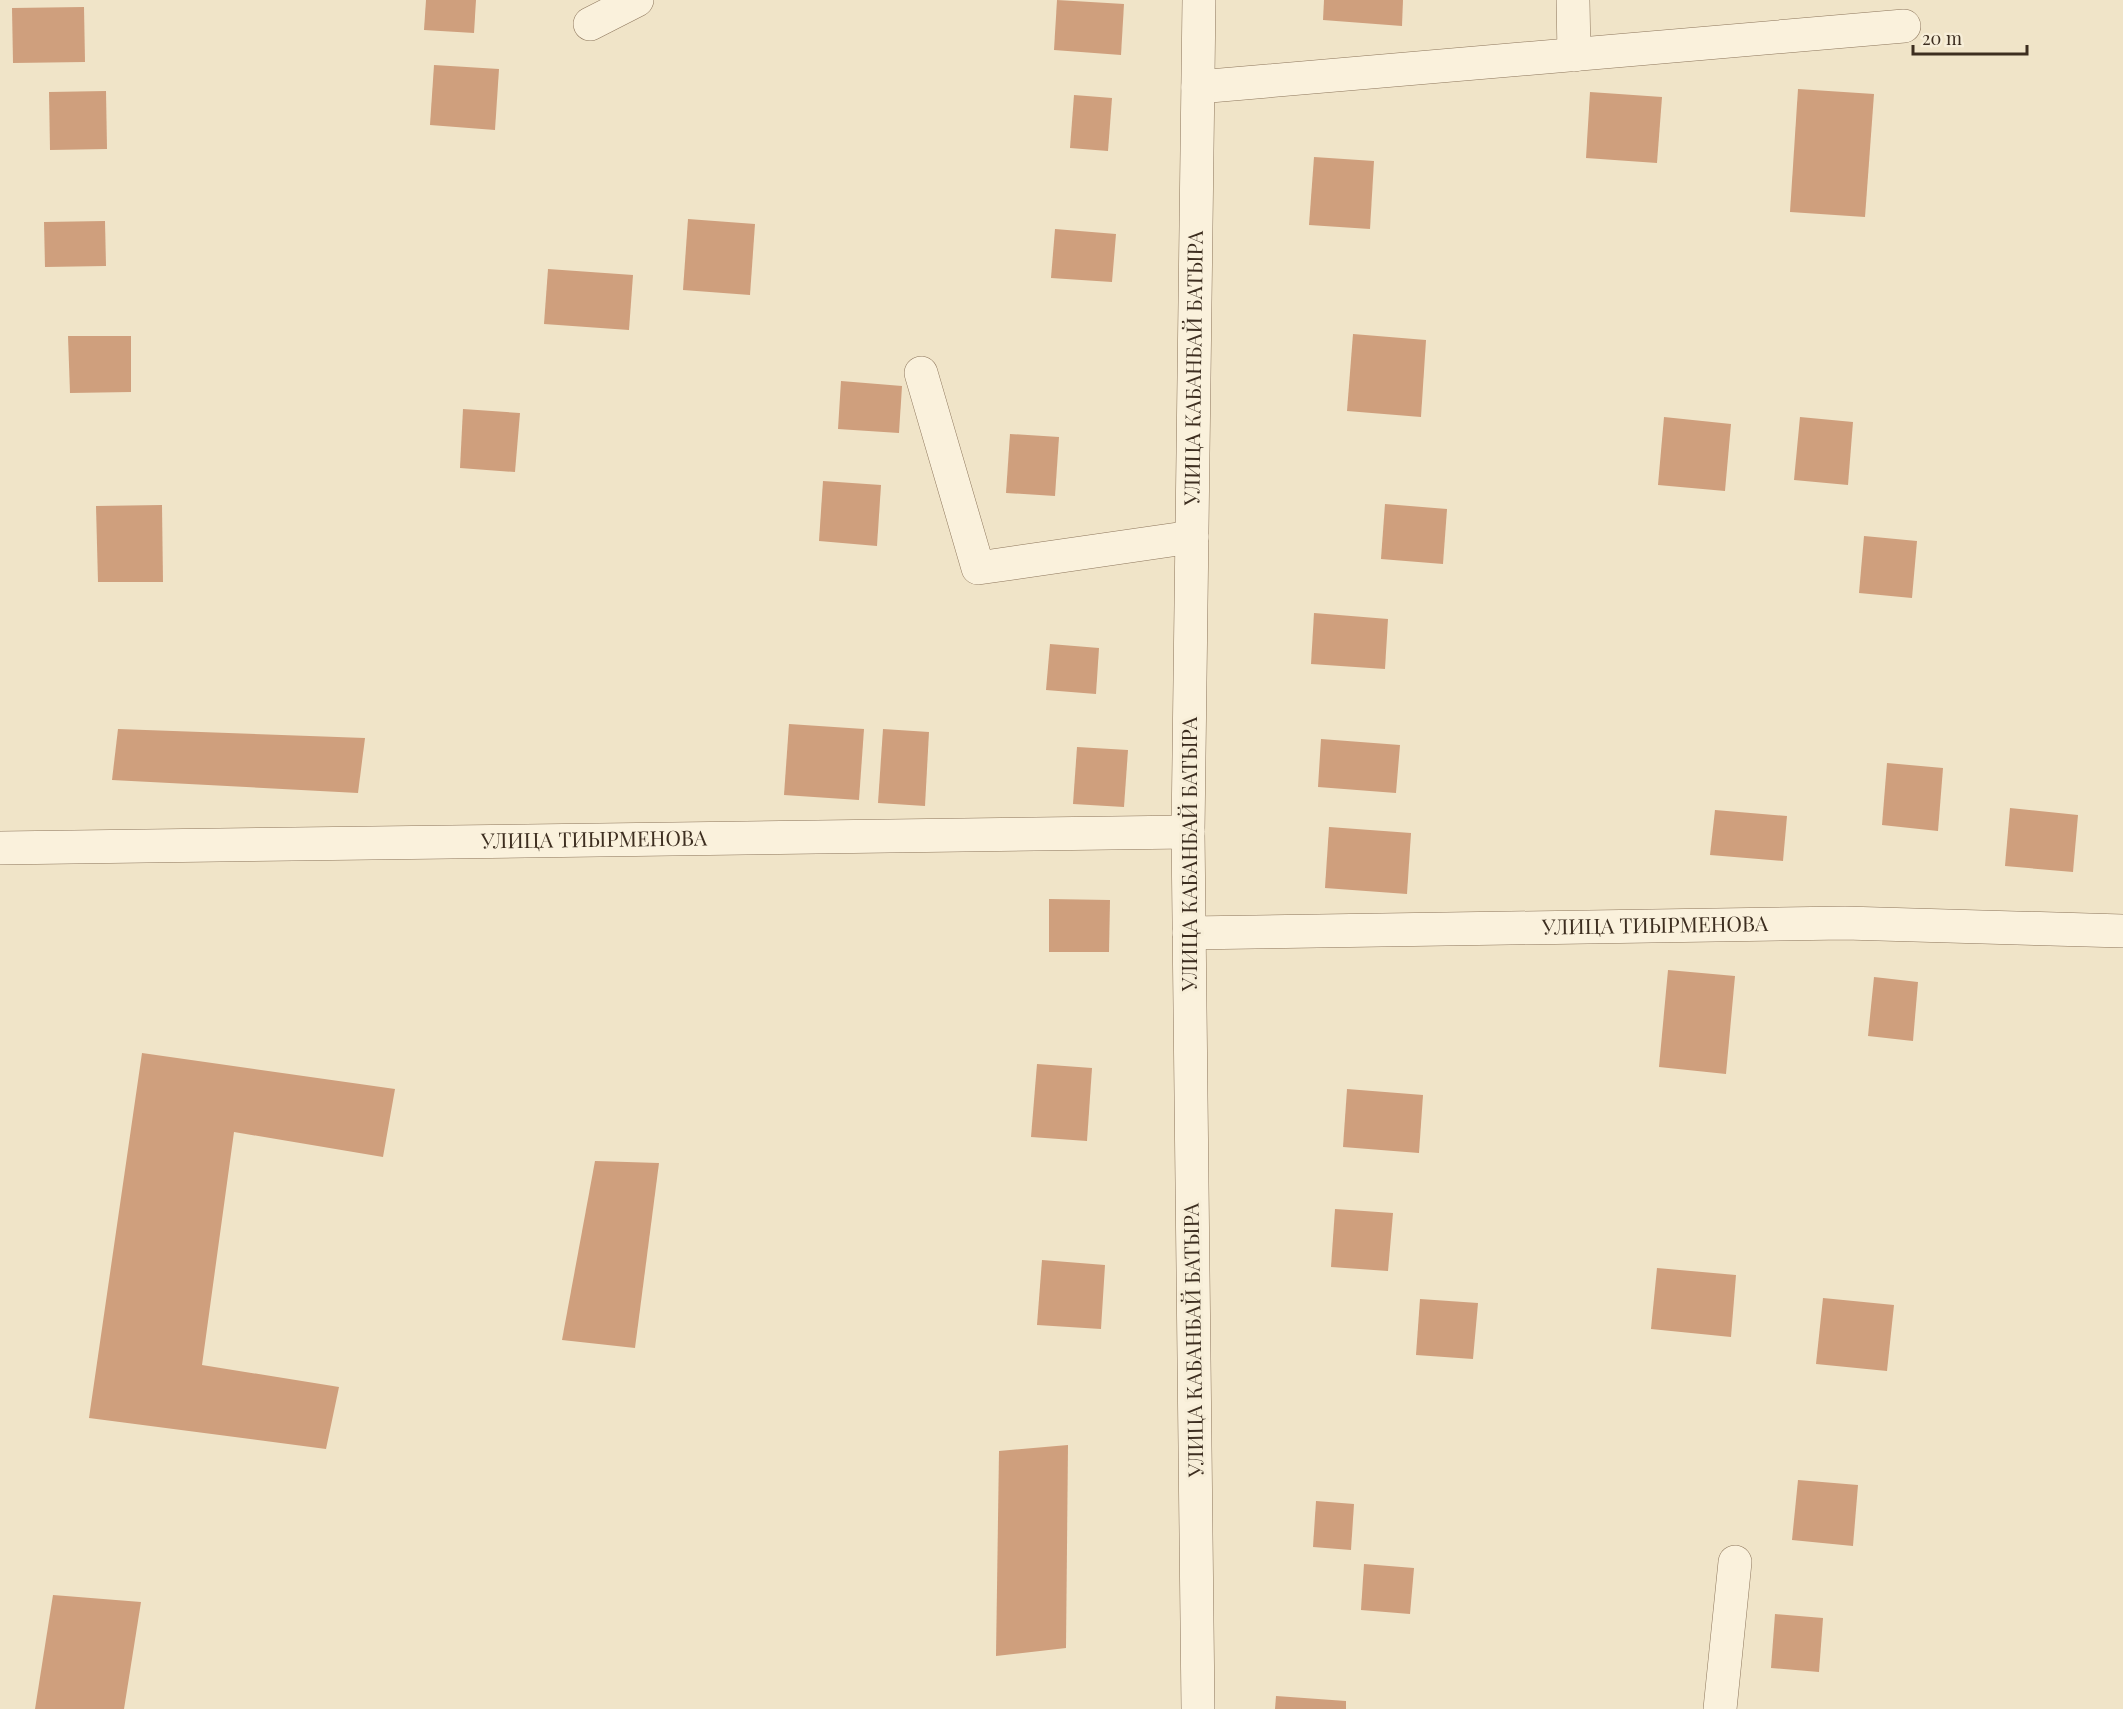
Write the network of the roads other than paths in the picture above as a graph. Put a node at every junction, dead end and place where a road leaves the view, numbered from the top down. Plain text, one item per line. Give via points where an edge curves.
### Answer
1 (637, 0) edge
2 (1199, 0) edge
3 (1573, 0) edge
4 (590, 24) dead end
5 (1904, 27) dead end
6 (1574, 55) junction
7 (1198, 87) junction
8 (921, 373) dead end
9 (1192, 537) junction
10 (1188, 832) junction
11 (0, 848) edge
12 (2123, 931) edge
13 (1189, 933) junction
14 (1735, 1562) dead end
15 (1198, 1709) edge
16 (1720, 1709) edge

1 - 4 street
2 - 7 street, УЛИЦА КАБАНБАЙ БАТЫРА
3 - 6 street
5 - 6 street
6 - 7 street
7 - 9 street, УЛИЦА КАБАНБАЙ БАТЫРА
8 - 9 street via 978,568
9 - 10 street, УЛИЦА КАБАНБАЙ БАТЫРА
10 - 11 street, УЛИЦА ТИЫРМЕНОВА
10 - 13 street, УЛИЦА КАБАНБАЙ БАТЫРА
12 - 13 street, УЛИЦА ТИЫРМЕНОВА via 1845,924
13 - 15 street, УЛИЦА КАБАНБАЙ БАТЫРА
14 - 16 street

